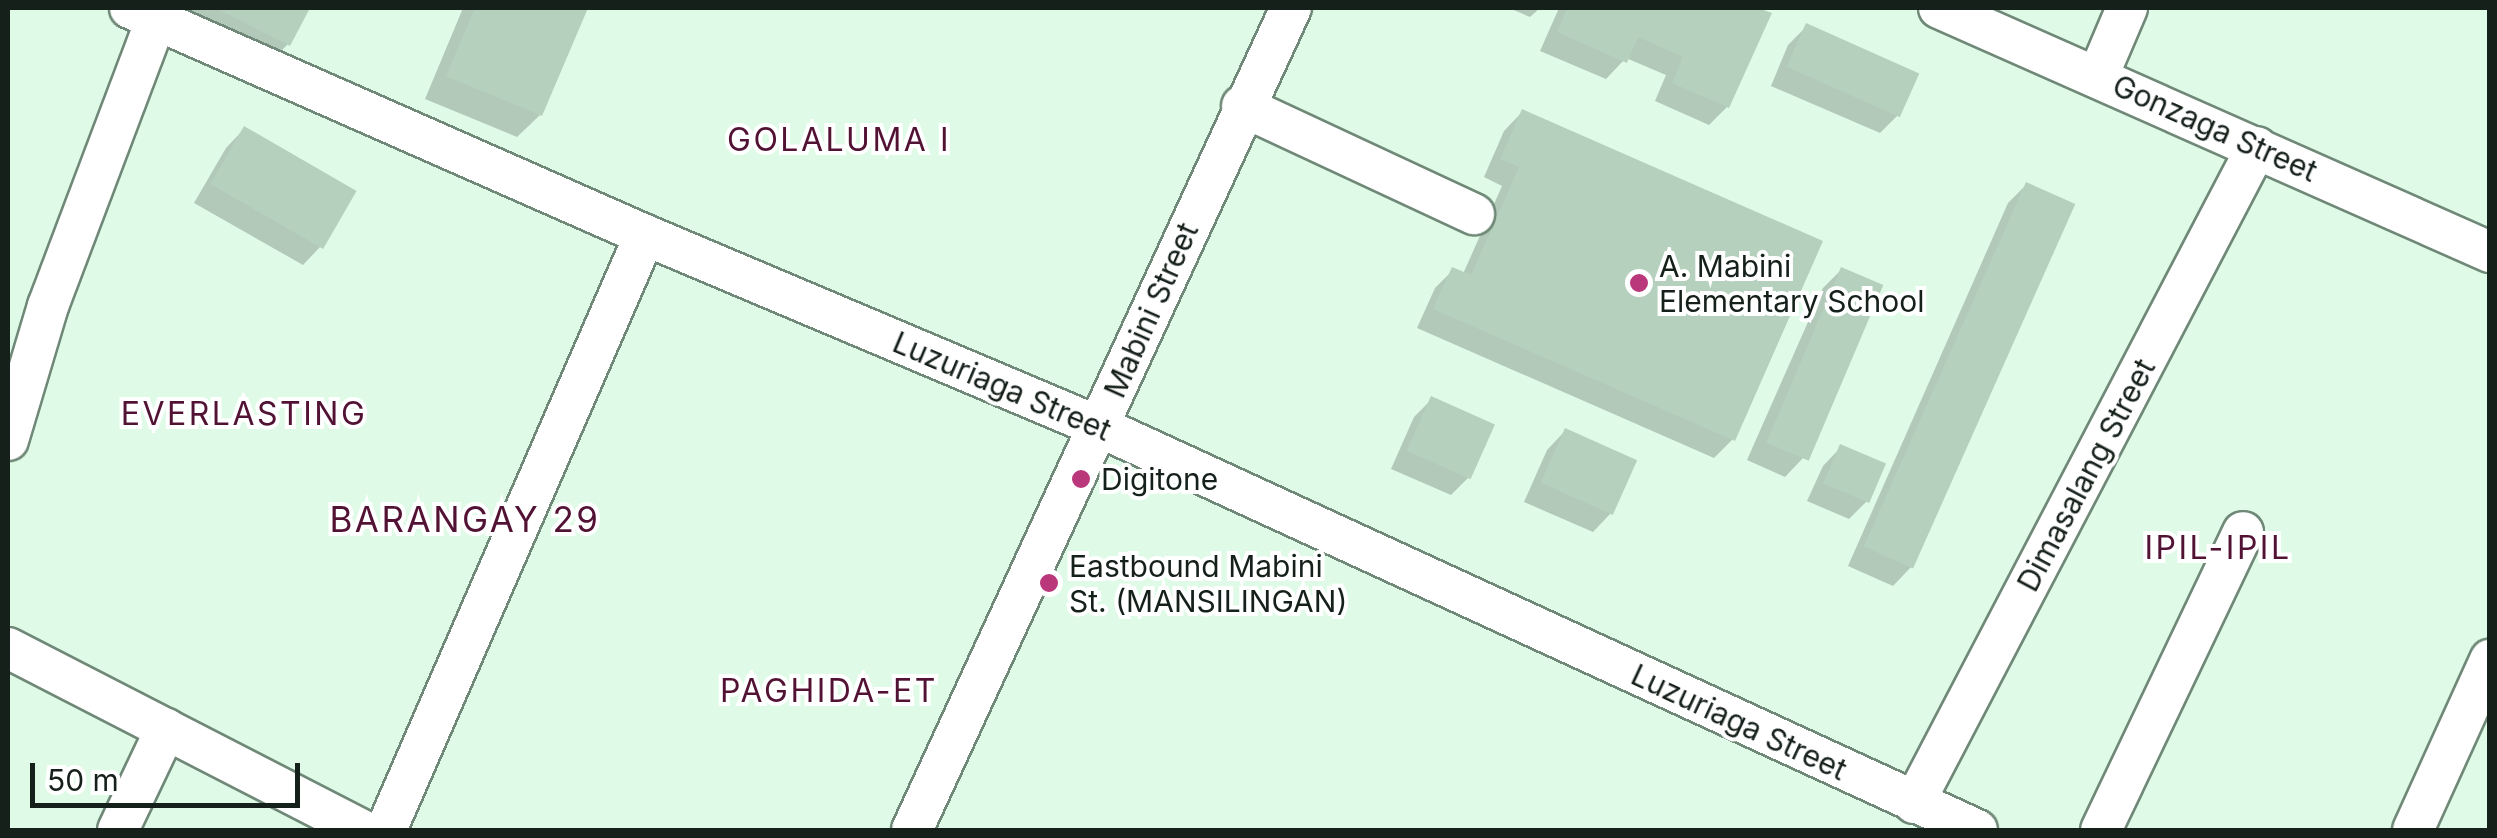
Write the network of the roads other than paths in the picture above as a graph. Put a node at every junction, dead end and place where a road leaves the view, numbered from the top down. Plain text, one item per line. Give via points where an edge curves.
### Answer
1 (1290, 8) edge
2 (1938, 8) edge
3 (2127, 8) edge
4 (143, 14) edge
5 (2098, 76) junction
6 (1242, 106) junction
7 (2258, 147) junction
8 (1474, 214) dead end
9 (645, 235) junction
10 (2490, 252) edge
11 (1100, 427) junction
12 (8, 440) edge
13 (2243, 532) dead end
14 (8, 648) edge
15 (2490, 660) edge
16 (166, 728) junction
17 (1914, 803) junction
18 (118, 830) edge
19 (362, 830) edge
20 (386, 830) edge
21 (912, 830) edge
22 (1977, 830) edge
23 (2102, 830) edge
24 (2413, 830) edge

1 - 6 street, Mabini Street
2 - 5 street, Gonzaga Street
3 - 5 street
4 - 9 street, Luzuriaga Street
4 - 12 street
5 - 7 street, Gonzaga Street
6 - 8 street
6 - 11 street, Mabini Street
7 - 10 street, Gonzaga Street
7 - 17 street, Dimasalang Street
9 - 11 street, Luzuriaga Street
9 - 20 street
11 - 17 street, Luzuriaga Street
11 - 21 street, Mabini Street
13 - 23 street
14 - 16 street
15 - 24 street
16 - 18 street
16 - 19 street
17 - 22 street, Luzuriaga Street

